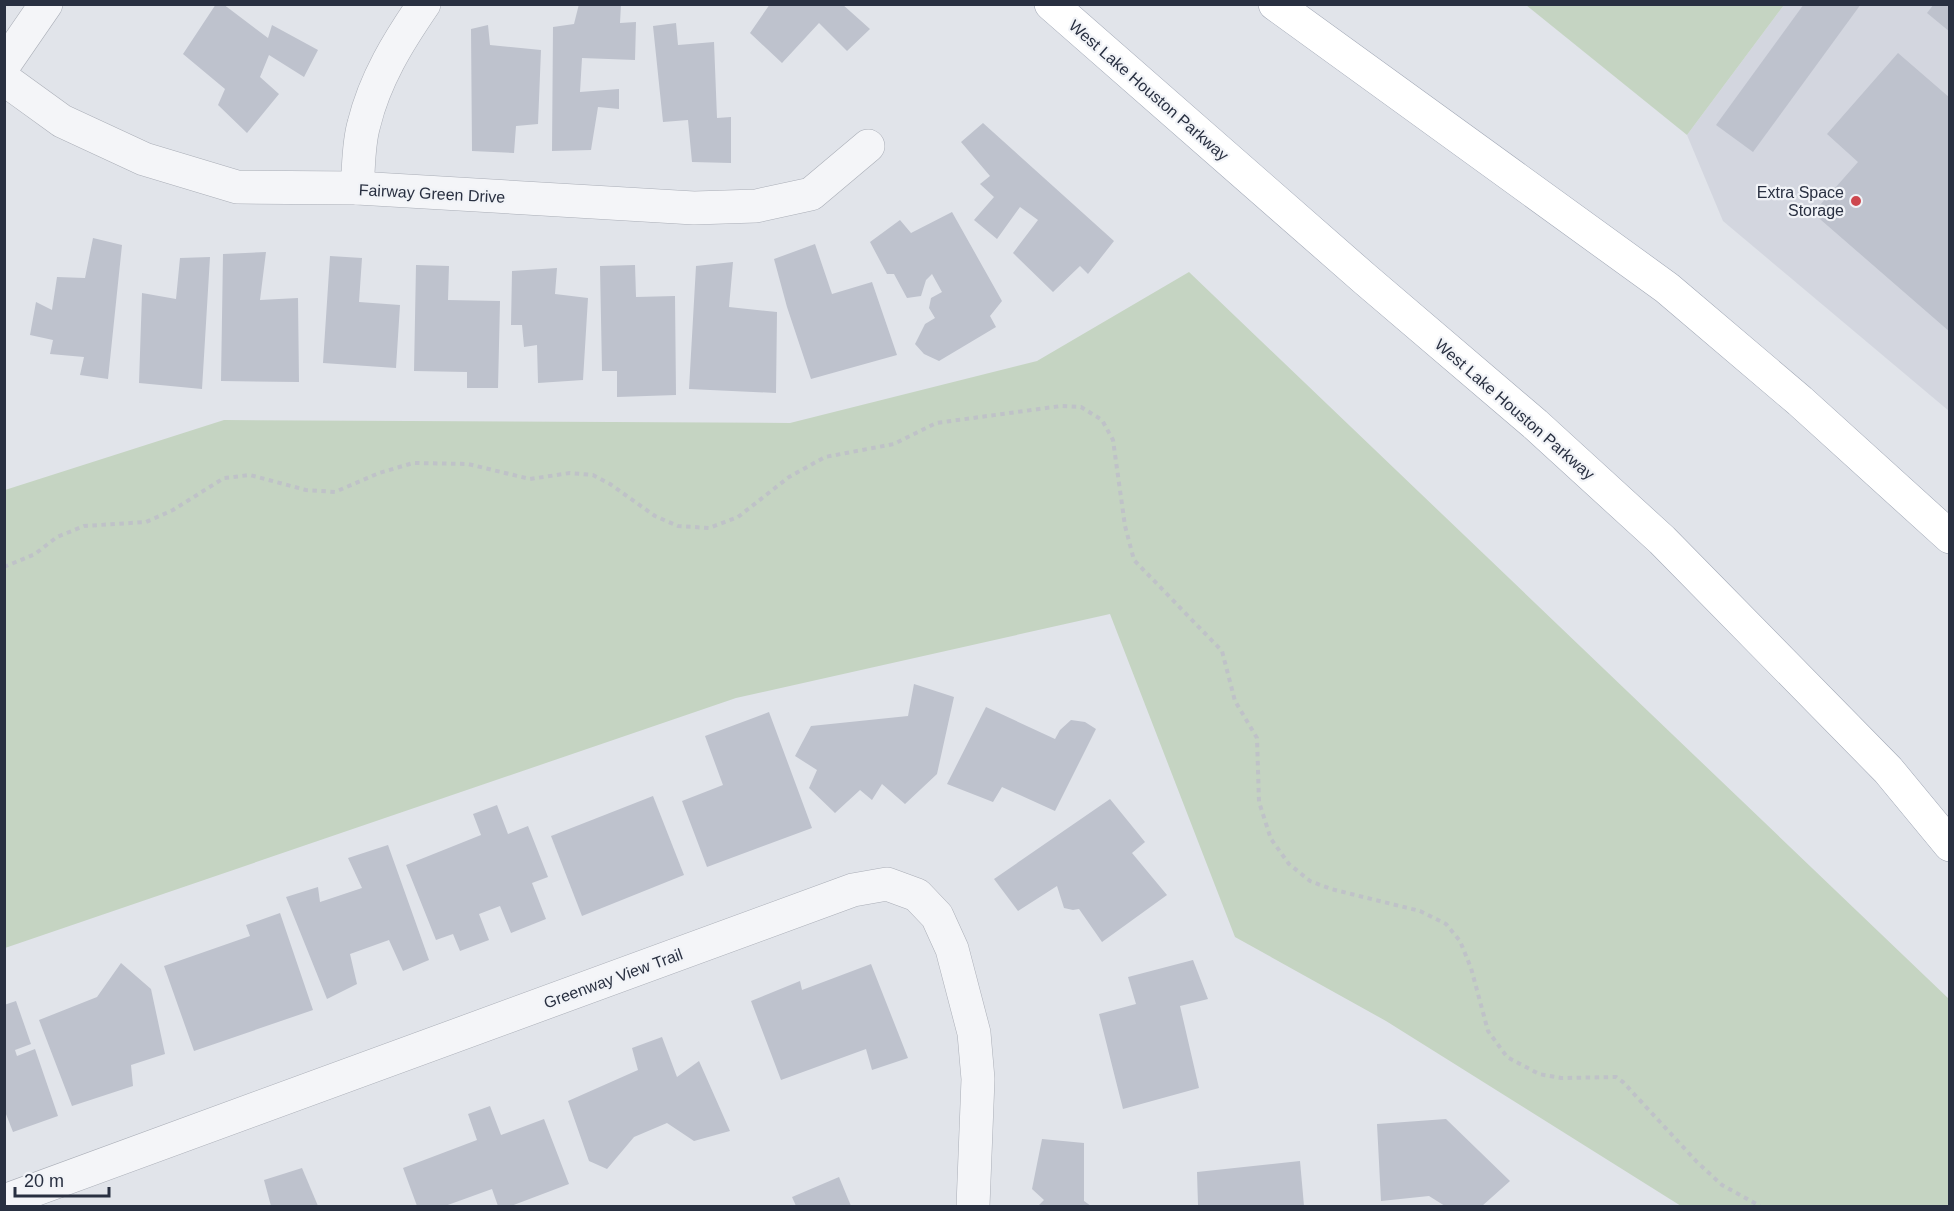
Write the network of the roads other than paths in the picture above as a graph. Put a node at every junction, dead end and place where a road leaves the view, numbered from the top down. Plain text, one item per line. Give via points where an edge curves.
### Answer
1 (46, 4) edge
2 (424, 4) edge
3 (1051, 4) edge
4 (1275, 4) edge
5 (4, 65) edge
6 (4, 79) edge
7 (868, 146) dead end
8 (357, 188) junction
9 (1950, 537) edge
10 (1950, 845) edge
11 (4, 1201) edge
12 (973, 1206) edge

1 - 5 street
2 - 8 street via 398,41 377,83 363,126
3 - 10 main road, West Lake Houston Parkway via 1535,423 1662,540 1888,770
4 - 9 main road via 1667,288 1800,401
6 - 8 street, Fairway Green Drive via 62,121 144,159 237,187
7 - 8 street, Fairway Green Drive via 811,194 756,206 694,208
11 - 12 street, Greenway View Trail via 853,890 887,884 917,894 937,916 962,981 974,1033 978,1079

